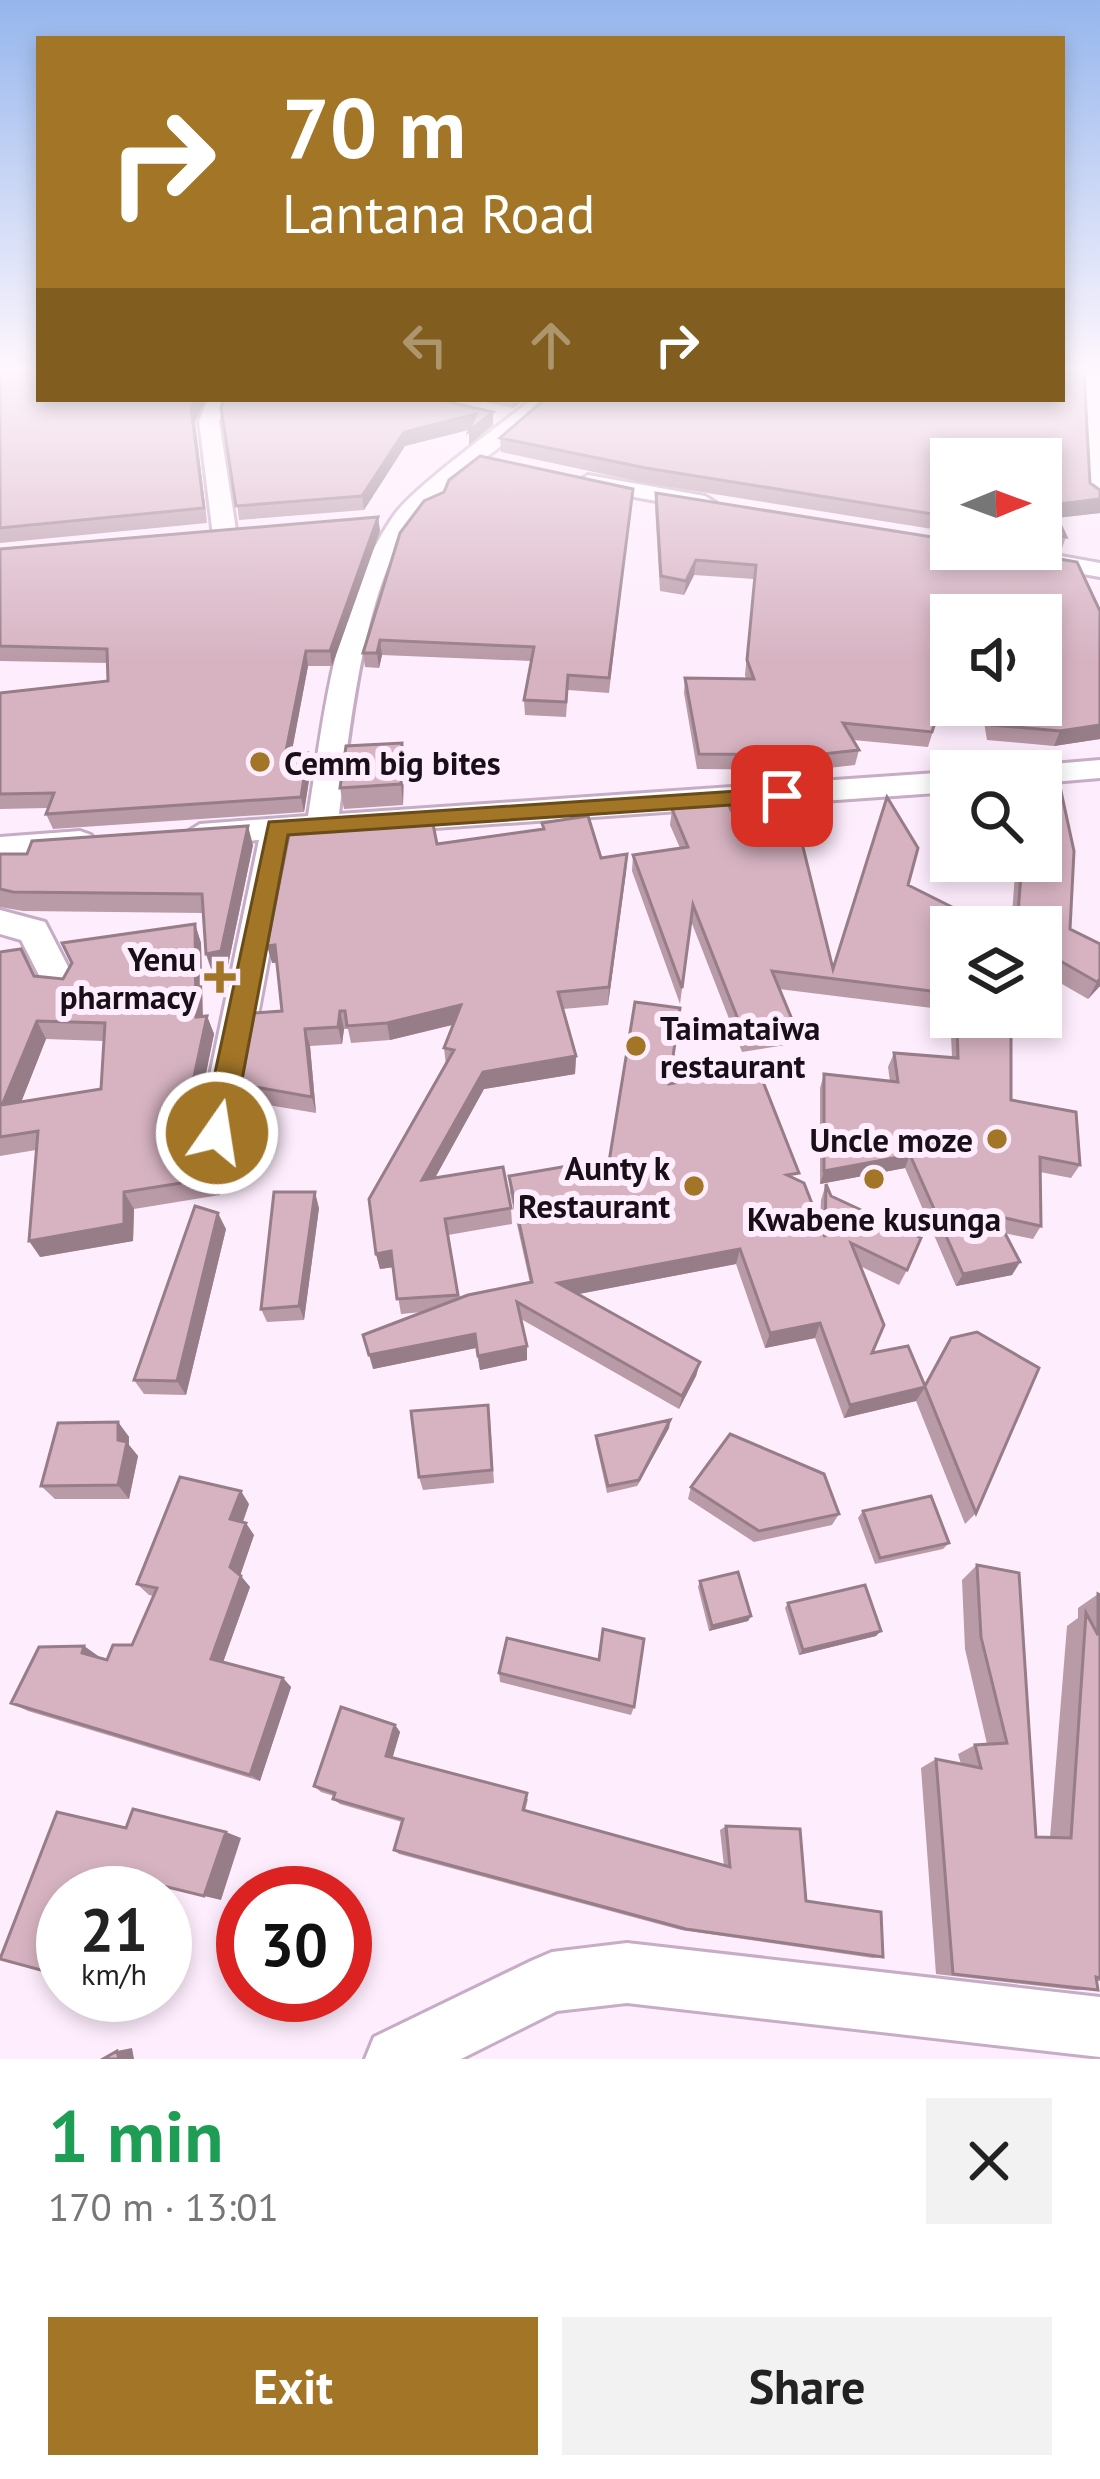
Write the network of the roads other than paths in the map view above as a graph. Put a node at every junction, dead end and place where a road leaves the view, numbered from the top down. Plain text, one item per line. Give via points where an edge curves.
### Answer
1 (215, 469) edge
2 (457, 469) edge
3 (556, 475) edge
4 (729, 507) edge
5 (223, 536) edge
6 (1062, 563) edge
7 (1100, 569) edge
8 (1100, 770) edge
9 (1062, 773) edge
10 (930, 783) edge
11 (322, 825) junction
12 (277, 828) junction
13 (162, 836) edge
14 (116, 840) edge
15 (0, 848) edge
16 (0, 922) edge
17 (60, 984) edge
18 (217, 1133) edge
19 (1100, 2026) edge
20 (396, 2059) edge

1 - 5 street
2 - 11 street via 393,519 344,673
3 - 4 street
6 - 7 street
8 - 9 street
10 - 11 street
11 - 12 street
12 - 13 street
12 - 18 street
14 - 15 street
16 - 17 street via 33,931
19 - 20 street via 627,1973 552,1982

